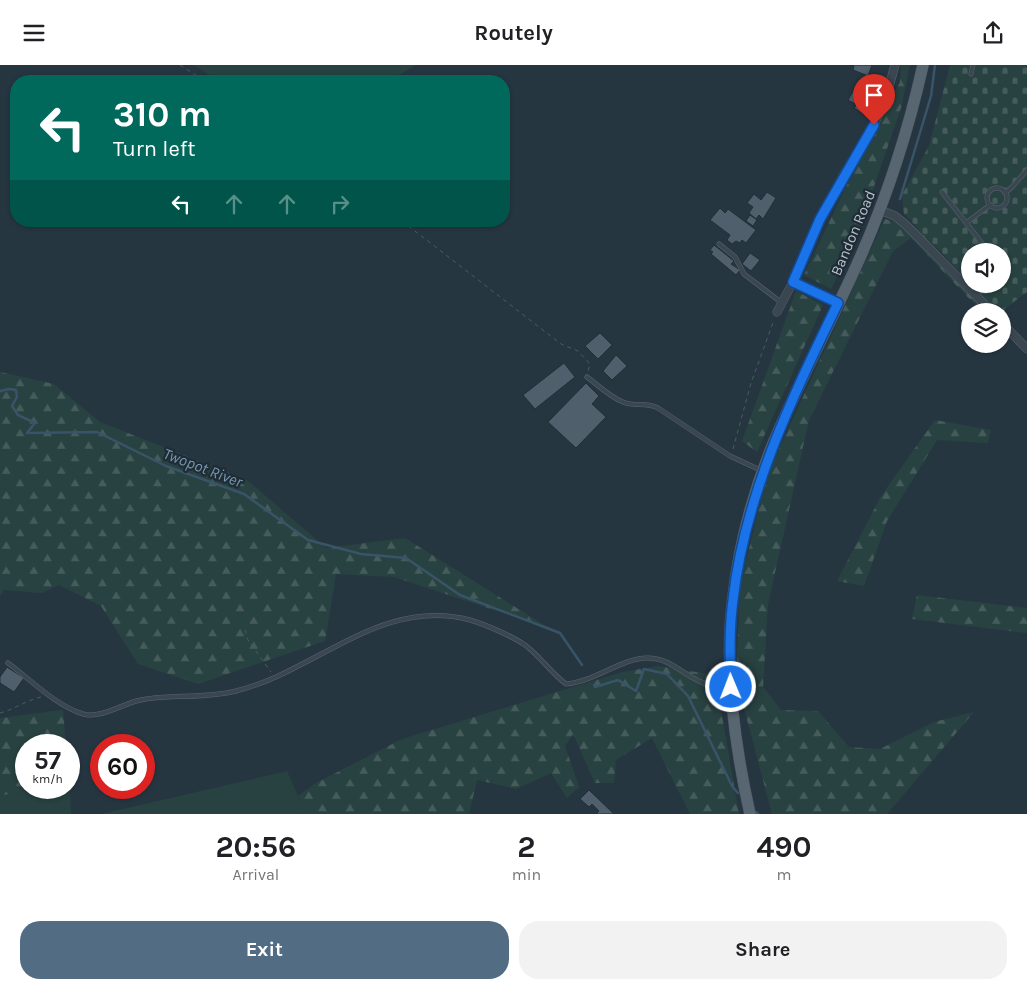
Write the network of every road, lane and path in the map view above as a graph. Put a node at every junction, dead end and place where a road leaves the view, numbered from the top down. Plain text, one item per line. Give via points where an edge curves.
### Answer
1 (180, 65) edge
2 (895, 65) edge
3 (923, 65) edge
4 (973, 65) edge
5 (971, 74) dead end
6 (196, 75) edge
7 (1027, 169) edge
8 (942, 192) dead end
9 (1005, 193) junction
10 (990, 205) junction
11 (880, 210) junction
12 (966, 223) junction
13 (410, 227) edge
14 (982, 243) edge
15 (720, 244) dead end
16 (793, 282) junction
17 (975, 294) joint
18 (782, 303) junction
19 (838, 303) junction
20 (983, 303) edge
21 (777, 312) joint
22 (1011, 332) edge
23 (1027, 349) edge
24 (586, 377) joint
25 (734, 448) dead end
26 (763, 471) junction
27 (245, 630) dead end
28 (8, 663) dead end
29 (274, 677) junction
30 (731, 687) junction
31 (49, 695) junction
32 (0, 713) edge
33 (750, 814) edge

1 - 6 path
2 - 16 street via 885,101 820,219
3 - 11 main road, Bandon Road
4 - 5 lane
7 - 9 lane
8 - 12 lane
9 - 10 lane via 1007,197 1003,206
9 - 10 lane via 1000,189 990,191 987,197
10 - 12 lane
11 - 17 street via 906,225
11 - 19 main road, Bandon Road
12 - 14 lane
13 - 24 path via 561,344 578,351 590,364
15 - 18 lane via 735,257 744,274
16 - 18 street
16 - 19 street
17 - 20 street
18 - 21 street
19 - 26 main road, Bandon Road
21 - 25 path
22 - 23 street
24 - 26 lane via 622,402 658,407 730,456
26 - 30 main road, Bandon Road via 747,523 733,599
27 - 29 path
28 - 31 lane
29 - 30 lane via 387,623 412,616 439,615 470,620 524,645 566,684 579,683 645,658 663,660 698,681
29 - 31 lane via 236,691 150,698 98,714 85,715
30 - 33 main road, Bandon Road
31 - 32 path

